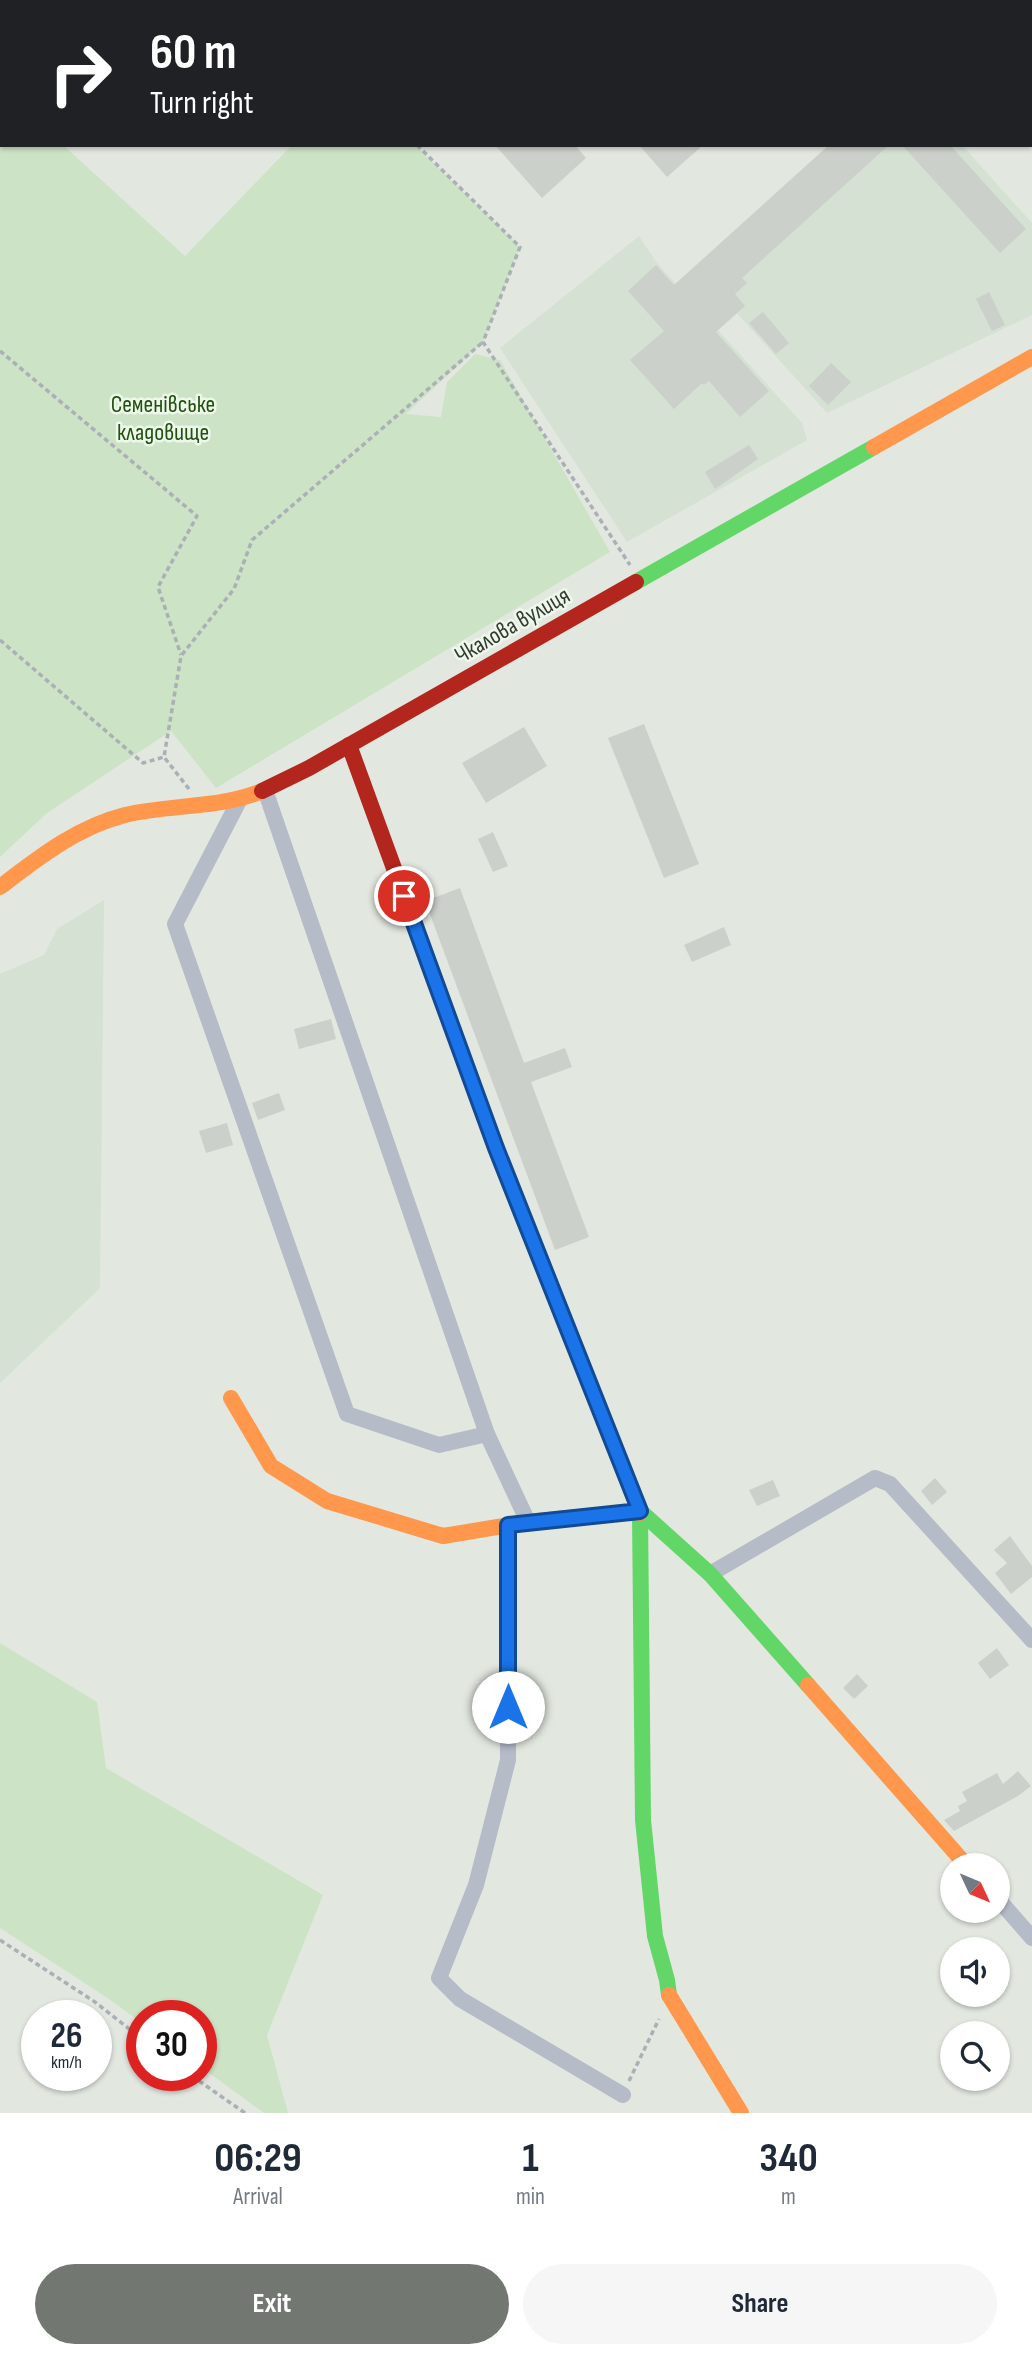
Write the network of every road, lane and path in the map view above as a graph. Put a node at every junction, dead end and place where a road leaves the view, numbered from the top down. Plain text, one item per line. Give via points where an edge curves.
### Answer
1 (419, 147) edge
2 (483, 342) junction
3 (0, 351) edge
4 (1032, 356) edge
5 (639, 579) junction
6 (0, 640) edge
7 (181, 656) junction
8 (349, 745) junction
9 (164, 757) junction
10 (265, 790) junction
11 (240, 799) junction
12 (203, 807) junction
13 (0, 887) edge
14 (231, 1398) dead end
15 (487, 1434) junction
16 (640, 1511) junction
17 (528, 1522) junction
18 (508, 1525) junction
19 (710, 1574) junction
20 (1032, 1640) edge
21 (956, 1853) edge
22 (1010, 1913) edge
23 (1032, 1938) edge
24 (0, 1940) edge
25 (669, 1998) junction
26 (126, 2026) edge
27 (213, 2091) edge
28 (623, 2095) joint
29 (245, 2113) edge
30 (741, 2113) edge

1 - 2 path via 520,247
2 - 5 path
2 - 7 path via 251,541 234,589
3 - 7 path via 197,516 158,587
4 - 5 street, Чкалова вулиця
5 - 8 street, Чкалова вулиця
6 - 9 path via 143,763
7 - 9 path
8 - 10 street, Чкалова вулиця
8 - 16 street via 496,1148
9 - 12 path
10 - 11 street, Чкалова вулиця
10 - 15 street
11 - 12 street, Чкалова вулиця
11 - 15 street via 174,924 347,1414 439,1445
12 - 13 street, Чкалова вулиця via 125,815 91,826 60,842
14 - 18 street via 271,1466 327,1501 443,1536
15 - 17 street
16 - 17 street
16 - 19 street
16 - 25 street via 643,1820 655,1936
17 - 18 street
18 - 28 street via 508,1760 476,1885 439,1978 460,1999
19 - 20 street via 875,1478 890,1484
19 - 21 street
22 - 23 street
24 - 26 path
25 - 28 path
25 - 30 street
27 - 29 path

